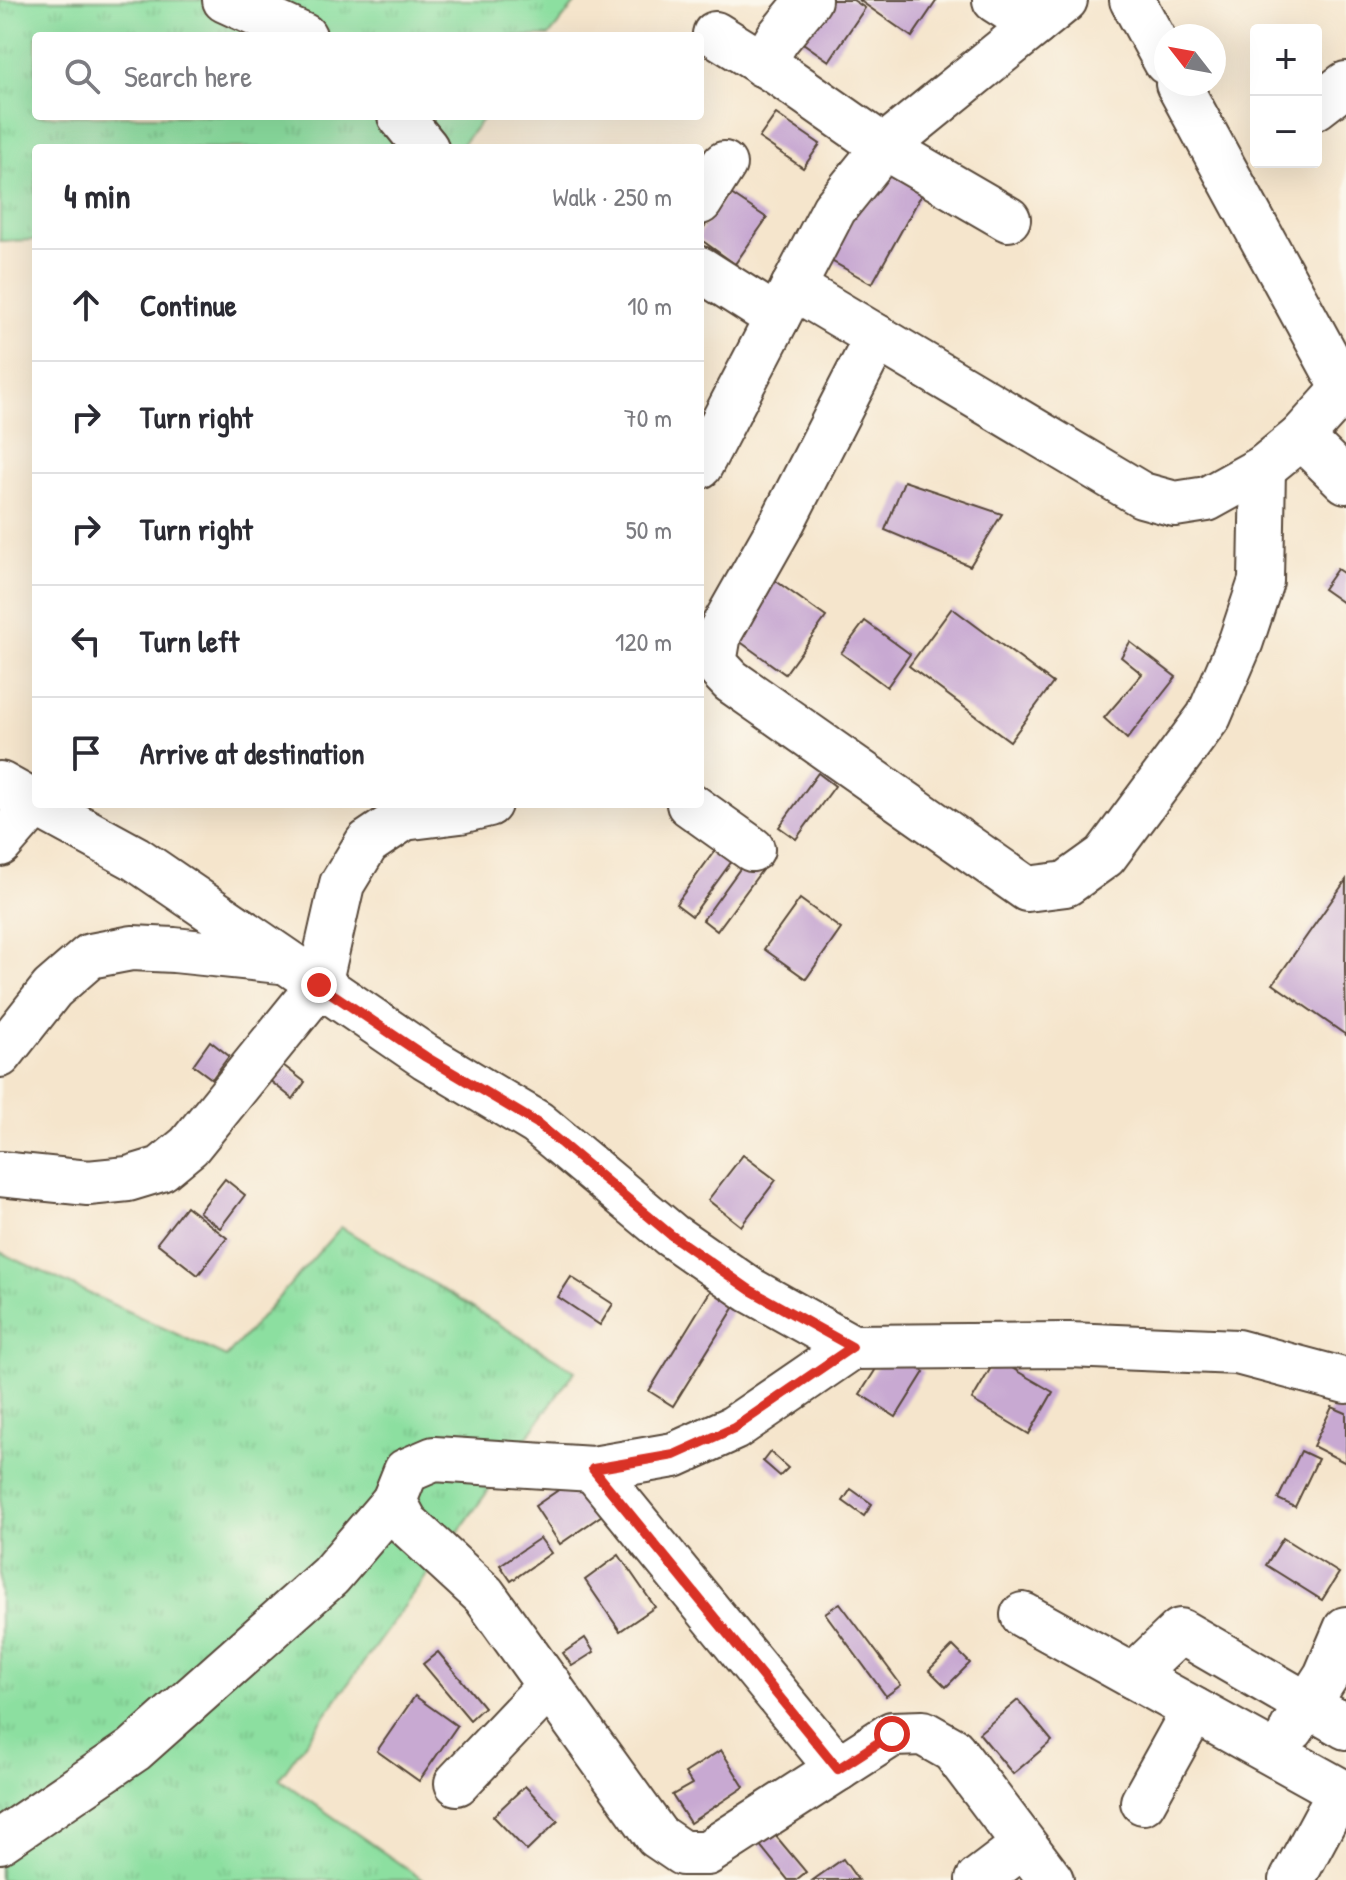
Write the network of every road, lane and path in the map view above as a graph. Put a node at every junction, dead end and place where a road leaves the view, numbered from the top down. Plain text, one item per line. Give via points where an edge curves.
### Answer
1 (225, 0) edge
2 (809, 0) edge
3 (995, 0) edge
4 (1132, 0) edge
5 (1049, 13) edge
6 (297, 32) edge
7 (715, 34) dead end
8 (1154, 40) edge
9 (762, 64) junction
10 (1346, 84) edge
11 (1185, 96) edge
12 (1322, 102) edge
13 (403, 120) edge
14 (423, 144) edge
15 (884, 147) junction
16 (724, 164) dead end
17 (704, 196) edge
18 (1008, 219) dead end
19 (704, 271) edge
20 (785, 303) junction
21 (877, 337) junction
22 (1345, 388) edge
23 (1301, 437) junction
24 (704, 458) edge
25 (1263, 468) junction
26 (1346, 481) edge
27 (0, 784) edge
28 (32, 802) edge
29 (32, 808) edge
30 (43, 808) edge
31 (472, 808) edge
32 (695, 808) edge
33 (0, 844) edge
34 (752, 849) dead end
35 (302, 974) junction
36 (0, 1055) edge
37 (0, 1142) edge
38 (21, 1176) edge
39 (852, 1347) junction
40 (1346, 1381) edge
41 (593, 1469) junction
42 (394, 1501) junction
43 (1023, 1615) dead end
44 (1340, 1644) edge
45 (1133, 1676) junction
46 (550, 1685) junction
47 (1308, 1705) junction
48 (1194, 1710) junction
49 (1346, 1727) edge
50 (1275, 1755) junction
51 (838, 1769) junction
52 (457, 1783) dead end
53 (1343, 1793) edge
54 (1143, 1802) dead end
55 (0, 1841) edge
56 (1024, 1845) junction
57 (978, 1880) edge
58 (1051, 1880) edge
59 (1292, 1880) edge

1 - 6 street
2 - 9 street
3 - 5 street
4 - 8 street
5 - 15 street
7 - 9 street
9 - 15 street
10 - 12 street
11 - 22 street
13 - 14 street
15 - 18 street
15 - 20 street via 834,209
16 - 17 street
19 - 20 street
20 - 21 street
20 - 24 street
21 - 25 street via 1142,495 1175,504 1207,499
21 - 25 street via 719,634 714,663 731,681 1027,889 1066,884 1105,856 1209,716 1261,581
22 - 23 street
23 - 25 street
23 - 26 street
27 - 28 street
29 - 33 street
30 - 35 street via 135,858
31 - 35 street via 404,818 367,843 342,884
32 - 34 street
35 - 36 street via 174,950 132,948 90,956 52,989
35 - 38 street via 189,1146 161,1169 88,1183
35 - 39 street via 537,1123 671,1235 750,1290
37 - 38 street
39 - 40 street via 1069,1345 1237,1352
39 - 41 street via 734,1428 674,1455
41 - 42 street via 434,1459 406,1471
41 - 51 street
42 - 46 street via 406,1523 484,1595
42 - 55 street via 330,1576 134,1750
43 - 45 street
44 - 47 street
45 - 47 street via 1180,1631
45 - 48 street
46 - 51 street via 657,1836 682,1853 707,1853
46 - 52 street
47 - 49 street
47 - 50 street
48 - 50 street
48 - 54 street
50 - 53 street
51 - 56 street via 892,1734 923,1733 953,1750
53 - 59 street
56 - 57 street
56 - 58 street

